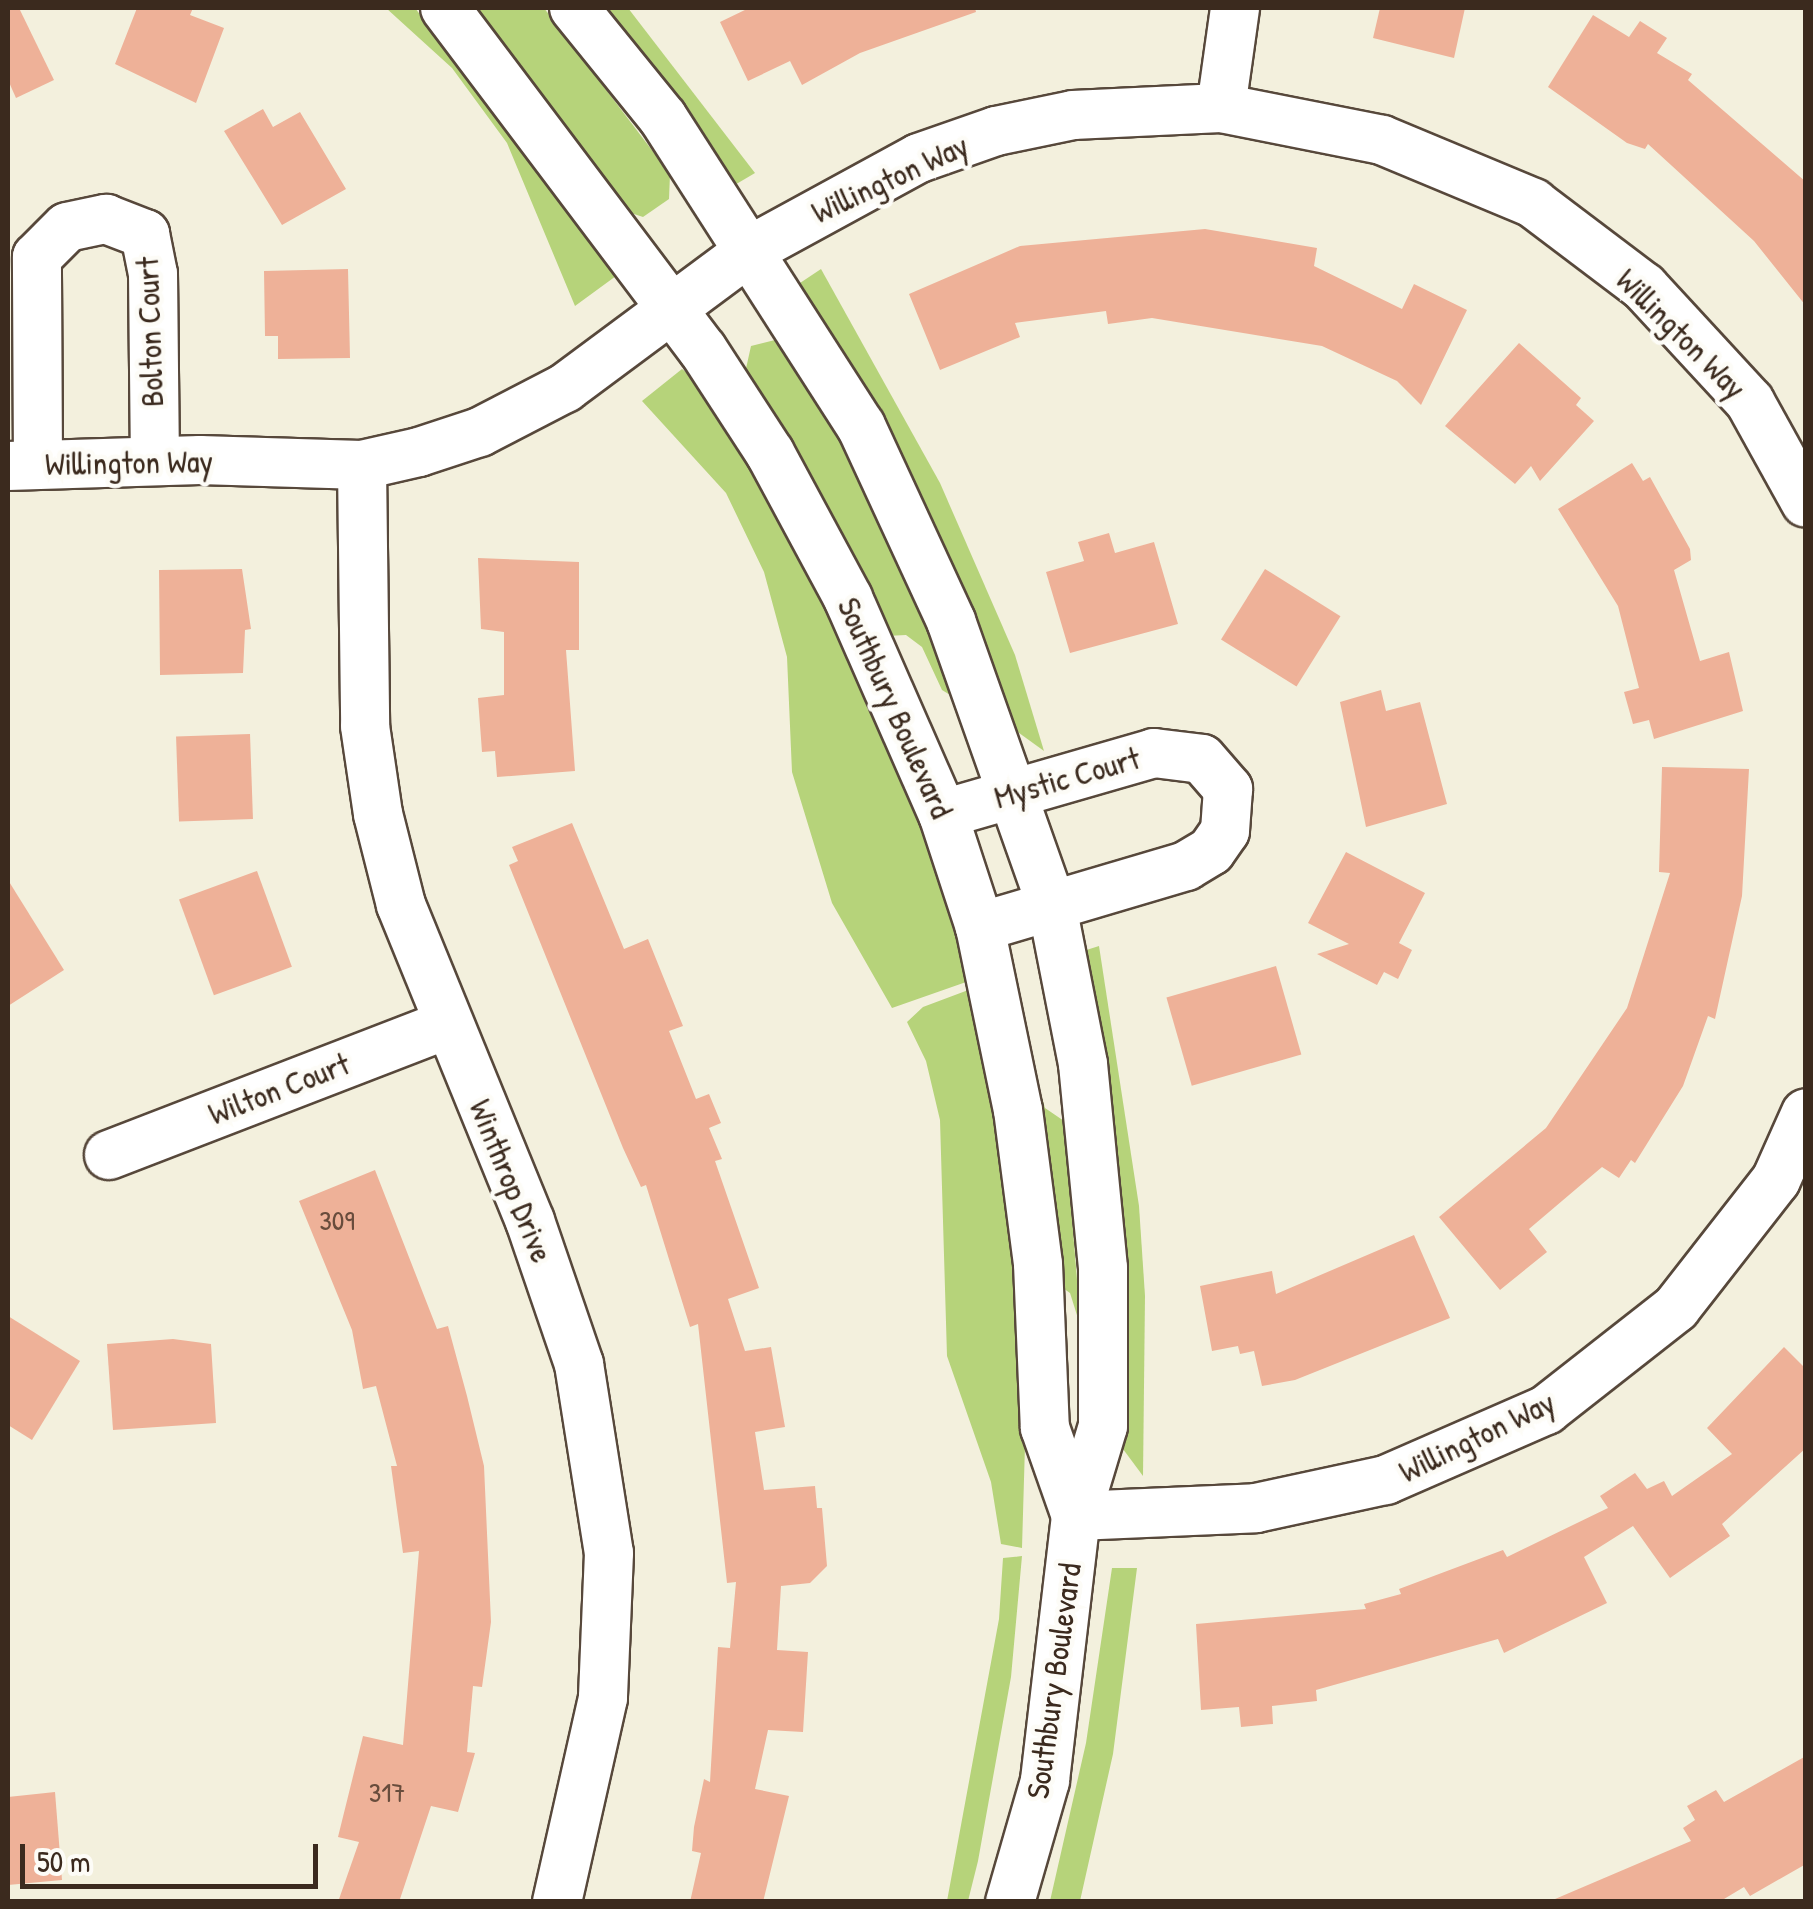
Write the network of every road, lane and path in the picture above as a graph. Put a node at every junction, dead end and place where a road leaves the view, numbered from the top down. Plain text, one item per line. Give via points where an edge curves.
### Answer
1 (444, 8) edge
2 (574, 8) edge
3 (1235, 8) edge
4 (1221, 108) junction
5 (752, 250) junction
6 (672, 309) junction
7 (155, 461) junction
8 (23, 465) edge
9 (362, 465) junction
10 (1806, 503) edge
11 (1015, 792) junction
12 (943, 814) junction
13 (1052, 906) junction
14 (980, 927) junction
15 (448, 1024) junction
16 (1806, 1112) edge
17 (110, 1155) dead end
18 (1076, 1516) junction
19 (557, 1902) edge
20 (1010, 1902) edge

1 - 6 street, Southbury Boulevard
2 - 5 street, Southbury Boulevard via 663,118
3 - 4 street
4 - 5 street, Willington Way via 1073,116 993,132 919,158
4 - 10 street, Willington Way via 1382,140 1533,203 1644,288 1738,390
5 - 6 street, Willington Way
5 - 11 street, Southbury Boulevard via 861,426 908,520
6 - 9 street, Willington Way via 564,388 480,432
6 - 12 street, Southbury Boulevard via 770,453 848,598
7 - 8 street, Willington Way
7 - 8 street, Bolton Court via 153,274 145,234 106,219 67,226 38,256
7 - 9 street, Willington Way
9 - 15 street, Winthrop Drive via 365,726 378,814 401,905
11 - 12 street, Mystic Court
11 - 13 street, Southbury Boulevard
11 - 13 street, Mystic Court via 1178,752 1202,759 1228,789 1224,830 1211,851 1186,866
12 - 14 street, Southbury Boulevard
13 - 14 street, Mystic Court
13 - 18 street, Southbury Boulevard via 1083,1064 1103,1268 1103,1426
14 - 18 street, Southbury Boulevard via 1018,1110 1038,1264 1045,1428
15 - 17 street, Wilton Court
15 - 19 street, Winthrop Drive via 530,1220 579,1364 608,1553 604,1698
16 - 18 street, Willington Way via 1776,1180 1676,1308 1546,1410 1386,1480 1256,1508
18 - 20 street, Southbury Boulevard via 1045,1781

